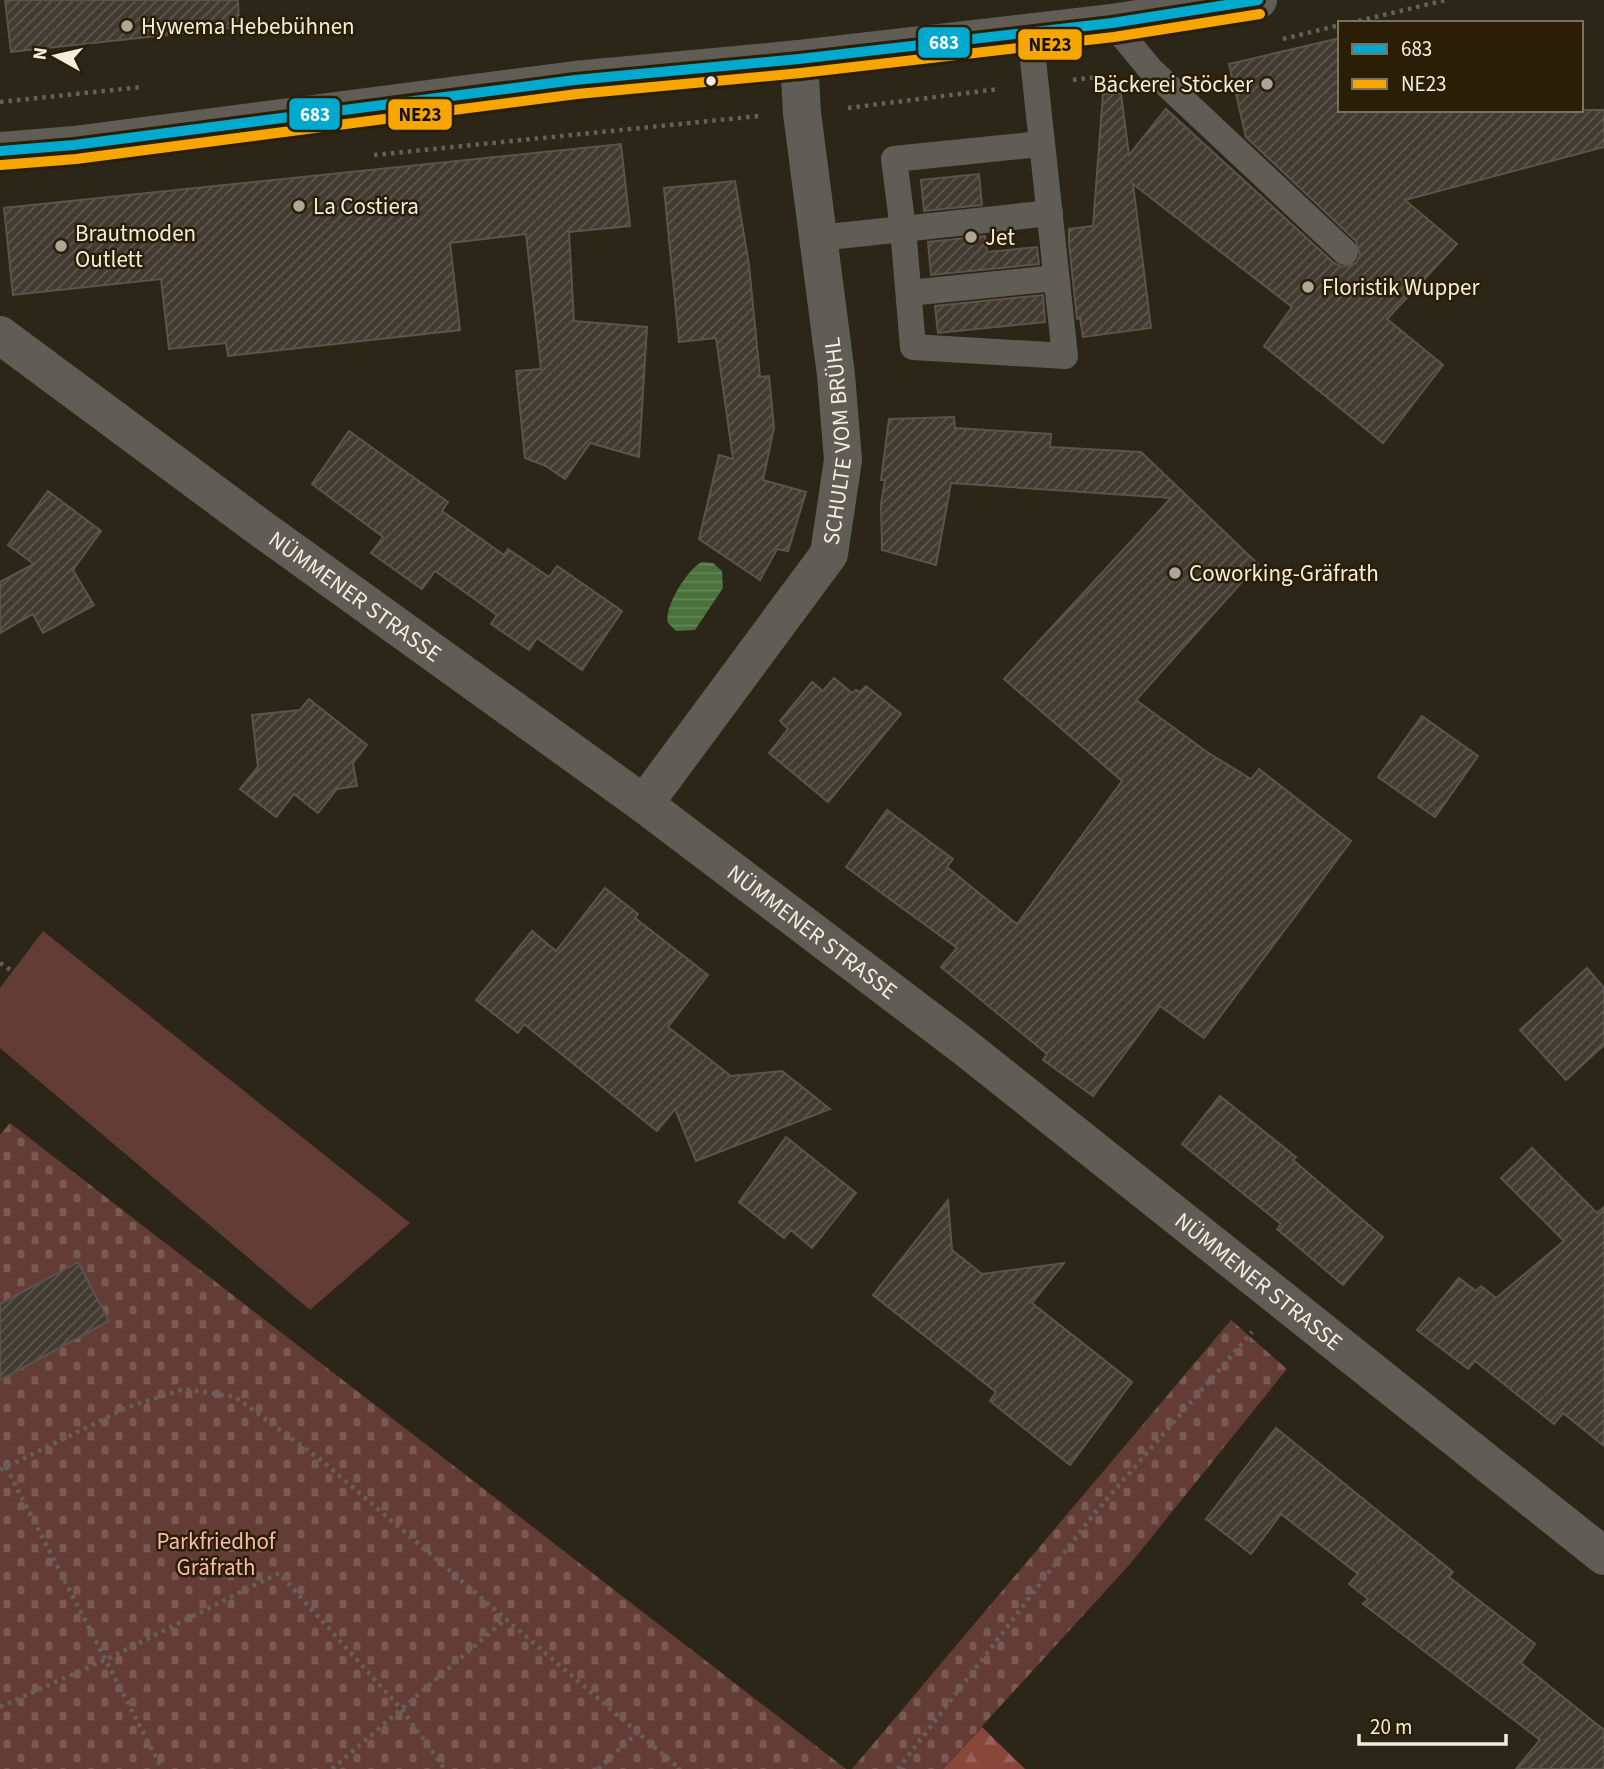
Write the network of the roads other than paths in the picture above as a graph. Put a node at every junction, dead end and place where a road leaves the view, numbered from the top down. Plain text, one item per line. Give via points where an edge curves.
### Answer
1 (1258, 0) edge
2 (1112, 23) junction
3 (1030, 32) junction
4 (799, 59) junction
5 (1040, 144) junction
6 (0, 151) edge
7 (1050, 213) junction
8 (903, 229) junction
9 (820, 238) junction
10 (1345, 252) dead end
11 (1056, 278) junction
12 (909, 293) junction
13 (0, 335) edge
14 (644, 804) junction
15 (1604, 1556) edge

1 - 2 main road
2 - 3 main road
2 - 10 lane via 1151,70
3 - 4 main road
3 - 5 lane
4 - 6 main road via 575,80
4 - 9 street, SCHULTE VOM BRÜHL
5 - 7 lane
5 - 8 lane via 894,159
7 - 8 lane
7 - 11 lane
8 - 9 lane
8 - 12 lane
9 - 14 street, SCHULTE VOM BRÜHL via 843,460 829,554
11 - 12 lane
11 - 12 lane via 1065,355 913,347
13 - 14 street, NÜMMENER STRASSE
14 - 15 street, NÜMMENER STRASSE via 962,1045

